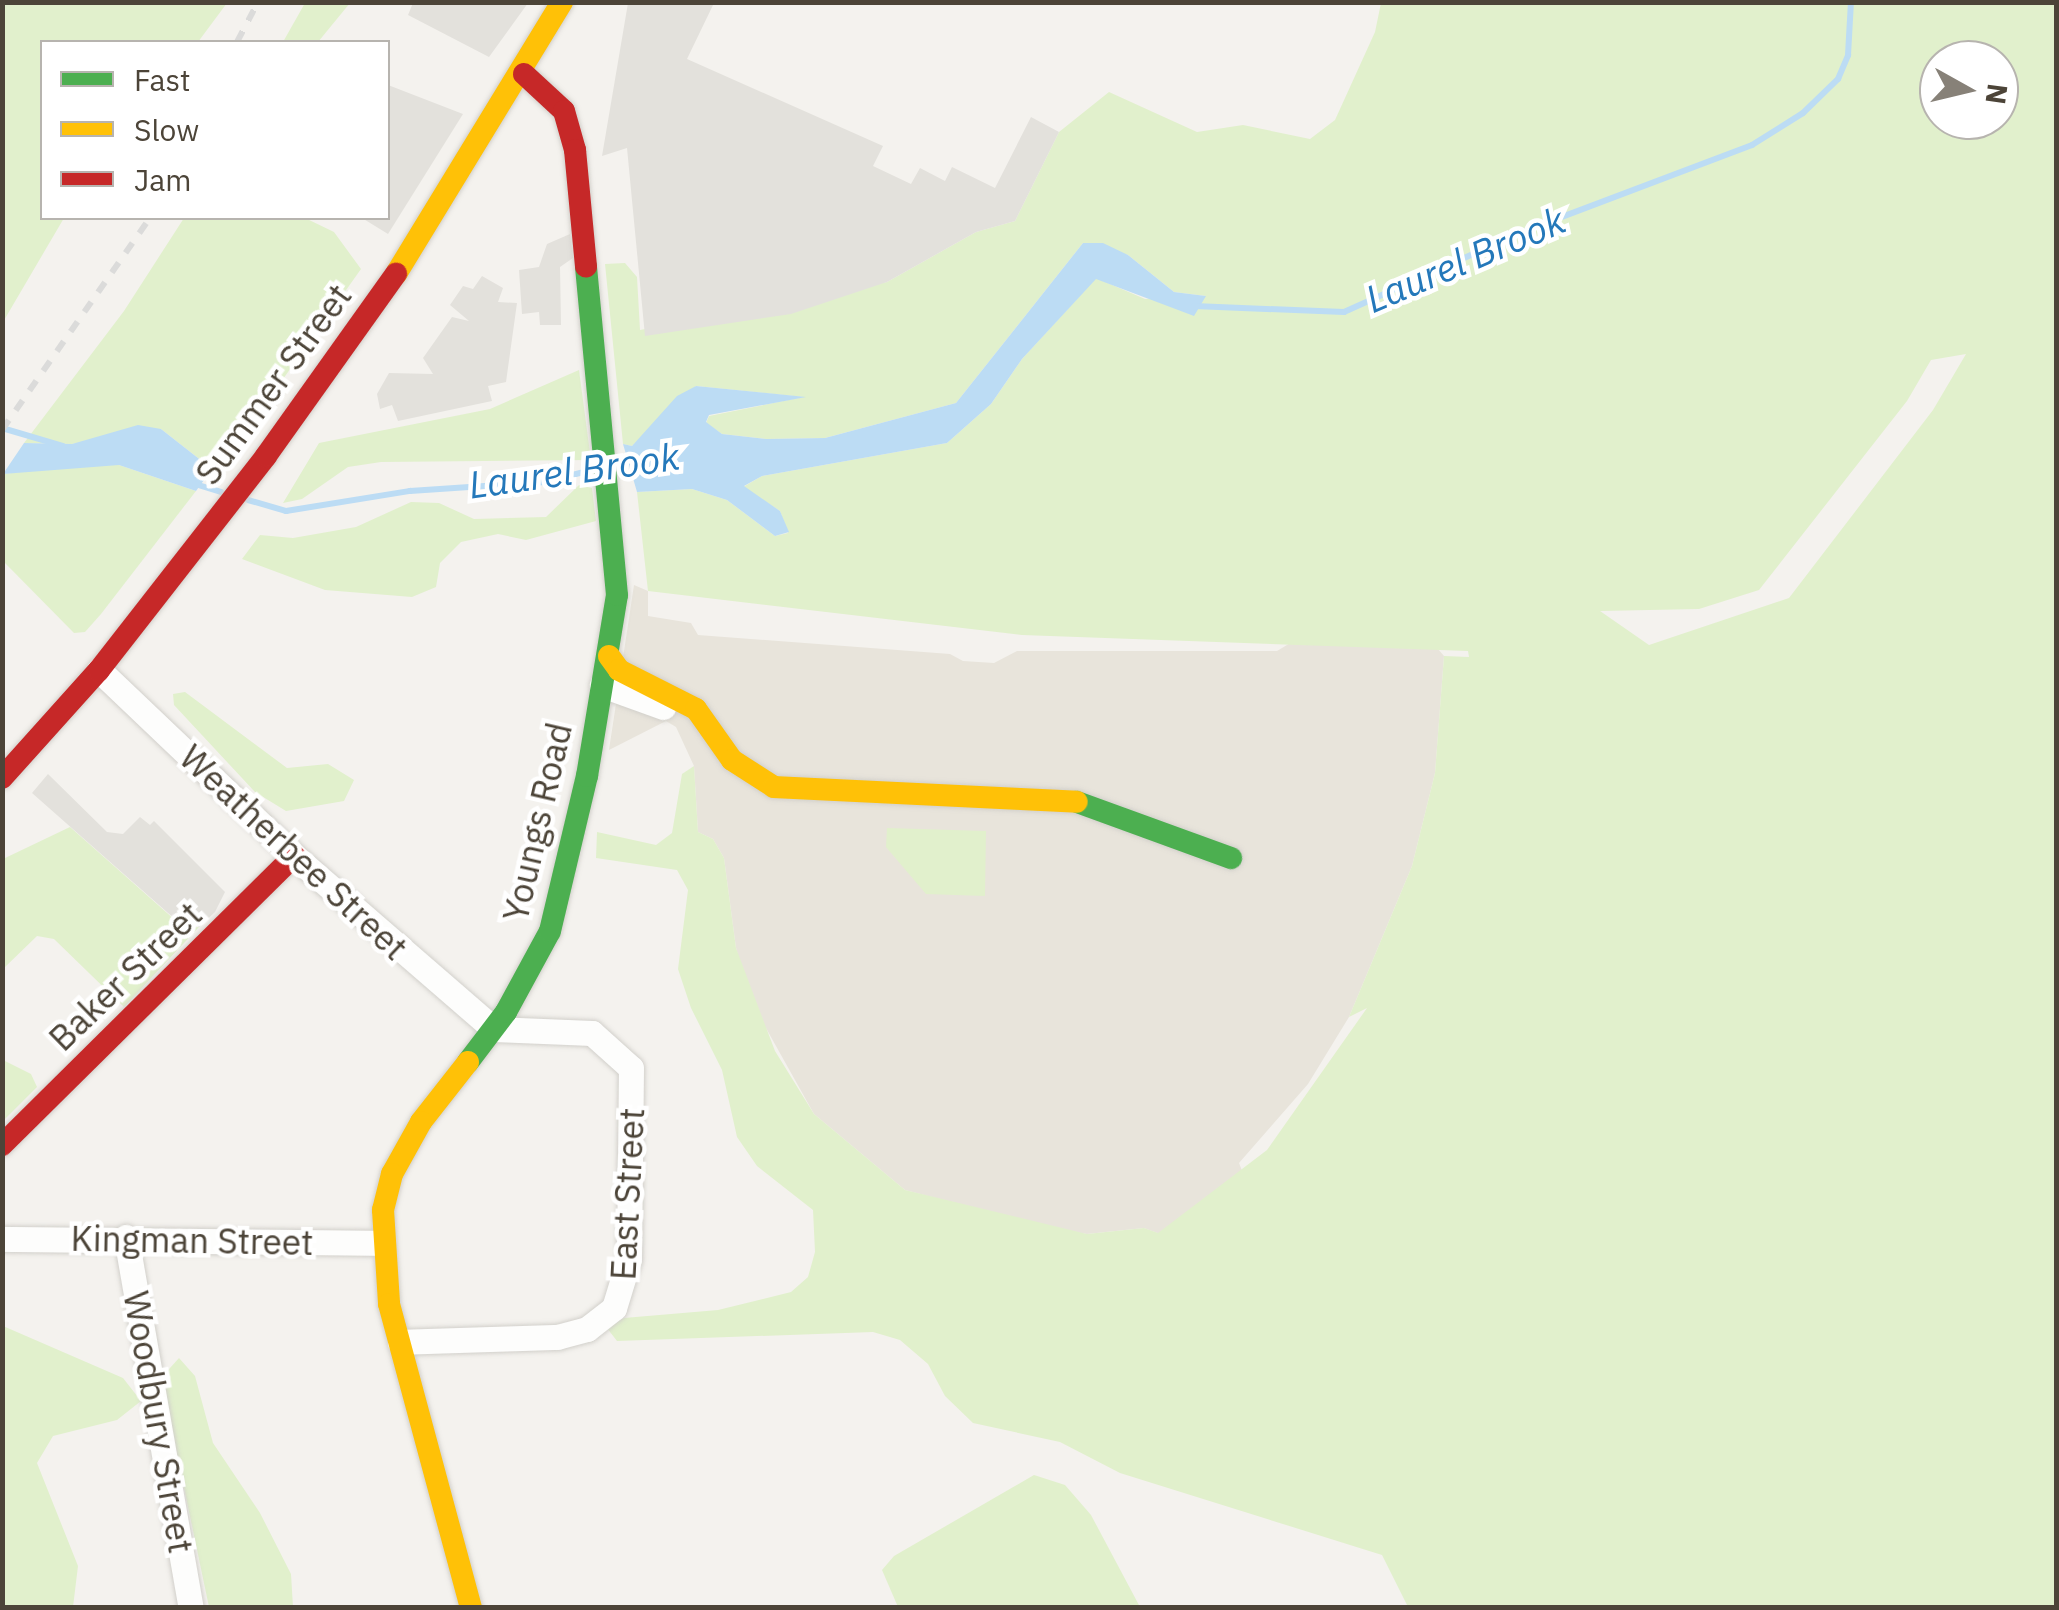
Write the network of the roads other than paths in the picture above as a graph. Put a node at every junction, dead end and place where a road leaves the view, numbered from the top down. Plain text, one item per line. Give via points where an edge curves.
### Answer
1 (562, 2) edge
2 (524, 74) junction
3 (609, 656) junction
4 (99, 670) junction
5 (602, 685) junction
6 (716, 741) junction
7 (2, 778) edge
8 (294, 856) junction
9 (1232, 858) dead end
10 (494, 1029) junction
11 (2, 1145) edge
12 (126, 1237) junction
13 (2, 1239) edge
14 (380, 1243) junction
15 (400, 1342) junction
16 (191, 1608) edge
17 (470, 1608) edge

1 - 2 street, Summer Street
2 - 3 street, Youngs Road via 570,124 618,573
2 - 4 street, Summer Street via 404,264 208,534
3 - 5 street, Youngs Road
3 - 6 street via 619,670 696,709
4 - 7 street, Summer Street
4 - 8 street, Weatherbee Street
5 - 6 street via 669,709
5 - 10 street, Youngs Road via 559,909 530,975
6 - 9 street via 742,768 774,786 1093,802
8 - 10 street, Weatherbee Street
8 - 11 street, Baker Street
10 - 14 street, Youngs Road via 401,1156 386,1193
10 - 15 street, East Street via 592,1034 631,1068 626,1282 608,1314 575,1334
12 - 13 street, Kingman Street
12 - 14 street, Kingman Street
12 - 16 street, Woodbury Street
14 - 15 street, Youngs Road
15 - 17 street, Youngs Road

